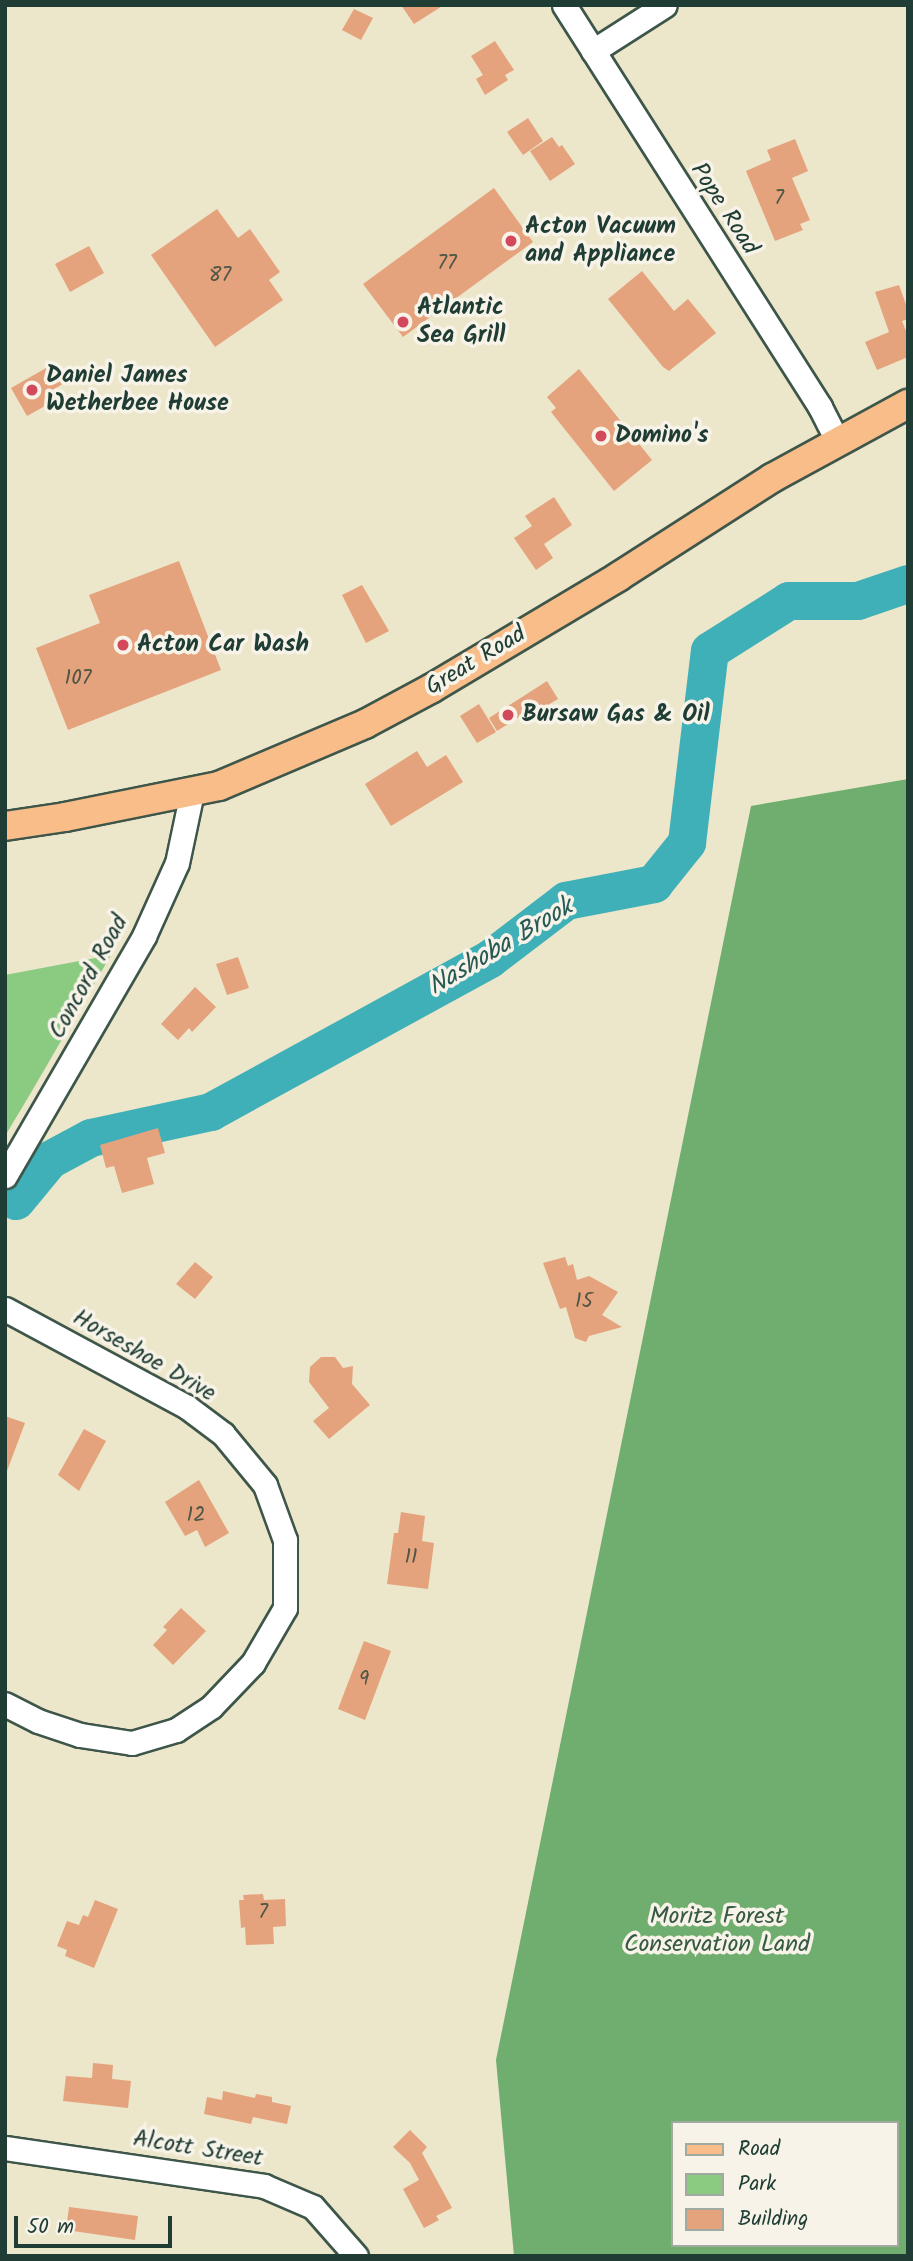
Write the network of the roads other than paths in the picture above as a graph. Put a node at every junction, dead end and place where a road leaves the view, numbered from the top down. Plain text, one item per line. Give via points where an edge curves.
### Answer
1 (564, 5) edge
2 (665, 5) edge
3 (593, 51) junction
4 (908, 404) edge
5 (838, 442) junction
6 (192, 792) junction
7 (5, 826) edge
8 (5, 1176) edge
9 (5, 1309) edge
10 (5, 1704) edge
11 (5, 2148) edge
12 (356, 2256) edge

1 - 3 street, Pope Road
2 - 3 street
3 - 5 street, Pope Road
4 - 5 main road, Great Road
5 - 6 main road, Great Road via 432,688 342,734 219,786
6 - 7 main road, Great Road
6 - 8 street, Concord Road via 177,863 144,936
9 - 10 street, Horseshoe Drive via 187,1407 223,1434 265,1485 285,1540 285,1608 253,1662 211,1707 176,1730 132,1743 111,1740 38,1721
11 - 12 street, Alcott Street via 264,2186 313,2207

